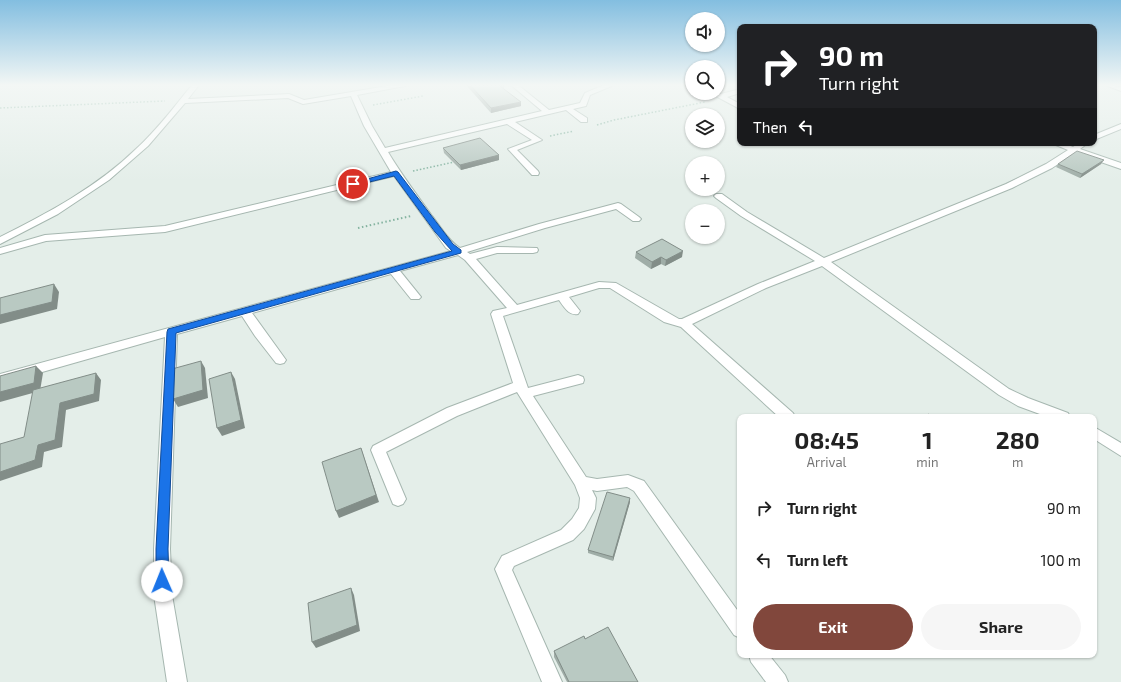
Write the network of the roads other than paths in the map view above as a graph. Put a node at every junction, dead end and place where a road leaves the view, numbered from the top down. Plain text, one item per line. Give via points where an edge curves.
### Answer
1 (168, 117) edge
2 (364, 117) edge
3 (530, 117) edge
4 (580, 117) edge
5 (584, 120) dead end
6 (509, 122) junction
7 (1121, 126) edge
8 (1097, 137) edge
9 (1063, 146) edge
10 (1079, 146) edge
11 (1073, 150) junction
12 (383, 152) junction
13 (1121, 166) edge
14 (396, 173) junction
15 (535, 173) dead end
16 (719, 196) dead end
17 (636, 219) dead end
18 (0, 241) edge
19 (533, 250) dead end
20 (0, 251) edge
21 (458, 252) junction
22 (469, 258) junction
23 (824, 262) junction
24 (393, 270) junction
25 (562, 296) junction
26 (415, 297) dead end
27 (515, 310) junction
28 (245, 311) junction
29 (574, 311) dead end
30 (684, 323) junction
31 (171, 332) junction
32 (280, 360) dead end
33 (0, 378) edge
34 (578, 380) dead end
35 (523, 390) junction
36 (785, 414) edge
37 (1055, 414) edge
38 (1097, 434) edge
39 (1121, 450) edge
40 (581, 482) junction
41 (398, 499) dead end
42 (737, 625) edge
43 (760, 658) edge
44 (177, 682) edge
45 (552, 682) edge
46 (778, 682) edge

1 - 18 street via 139,151 119,169 50,216
2 - 12 street
3 - 6 street
4 - 5 street
6 - 12 street
6 - 15 street via 538,140 512,149
7 - 8 street
9 - 11 street
10 - 11 street
11 - 13 street
11 - 23 street via 1050,166 1008,186
12 - 14 street
14 - 20 street via 164,229 45,238
14 - 21 street via 450,246
16 - 23 street
17 - 21 street via 618,206
19 - 22 street via 498,250
21 - 22 street
21 - 24 street
22 - 27 street
23 - 30 street via 762,286
23 - 37 street via 1004,392
24 - 26 street
24 - 28 street
25 - 27 street
25 - 29 street
25 - 30 street via 599,285 612,285 668,319
27 - 35 street via 497,314
28 - 31 street
28 - 32 street
30 - 36 street
31 - 33 street
31 - 44 street via 162,549 163,595
34 - 35 street
35 - 40 street
35 - 41 street via 452,412 378,450
38 - 39 street
40 - 42 street via 597,485 628,481 639,486
40 - 45 street via 588,498 587,509 578,524 567,535 508,561 503,569
43 - 46 street

